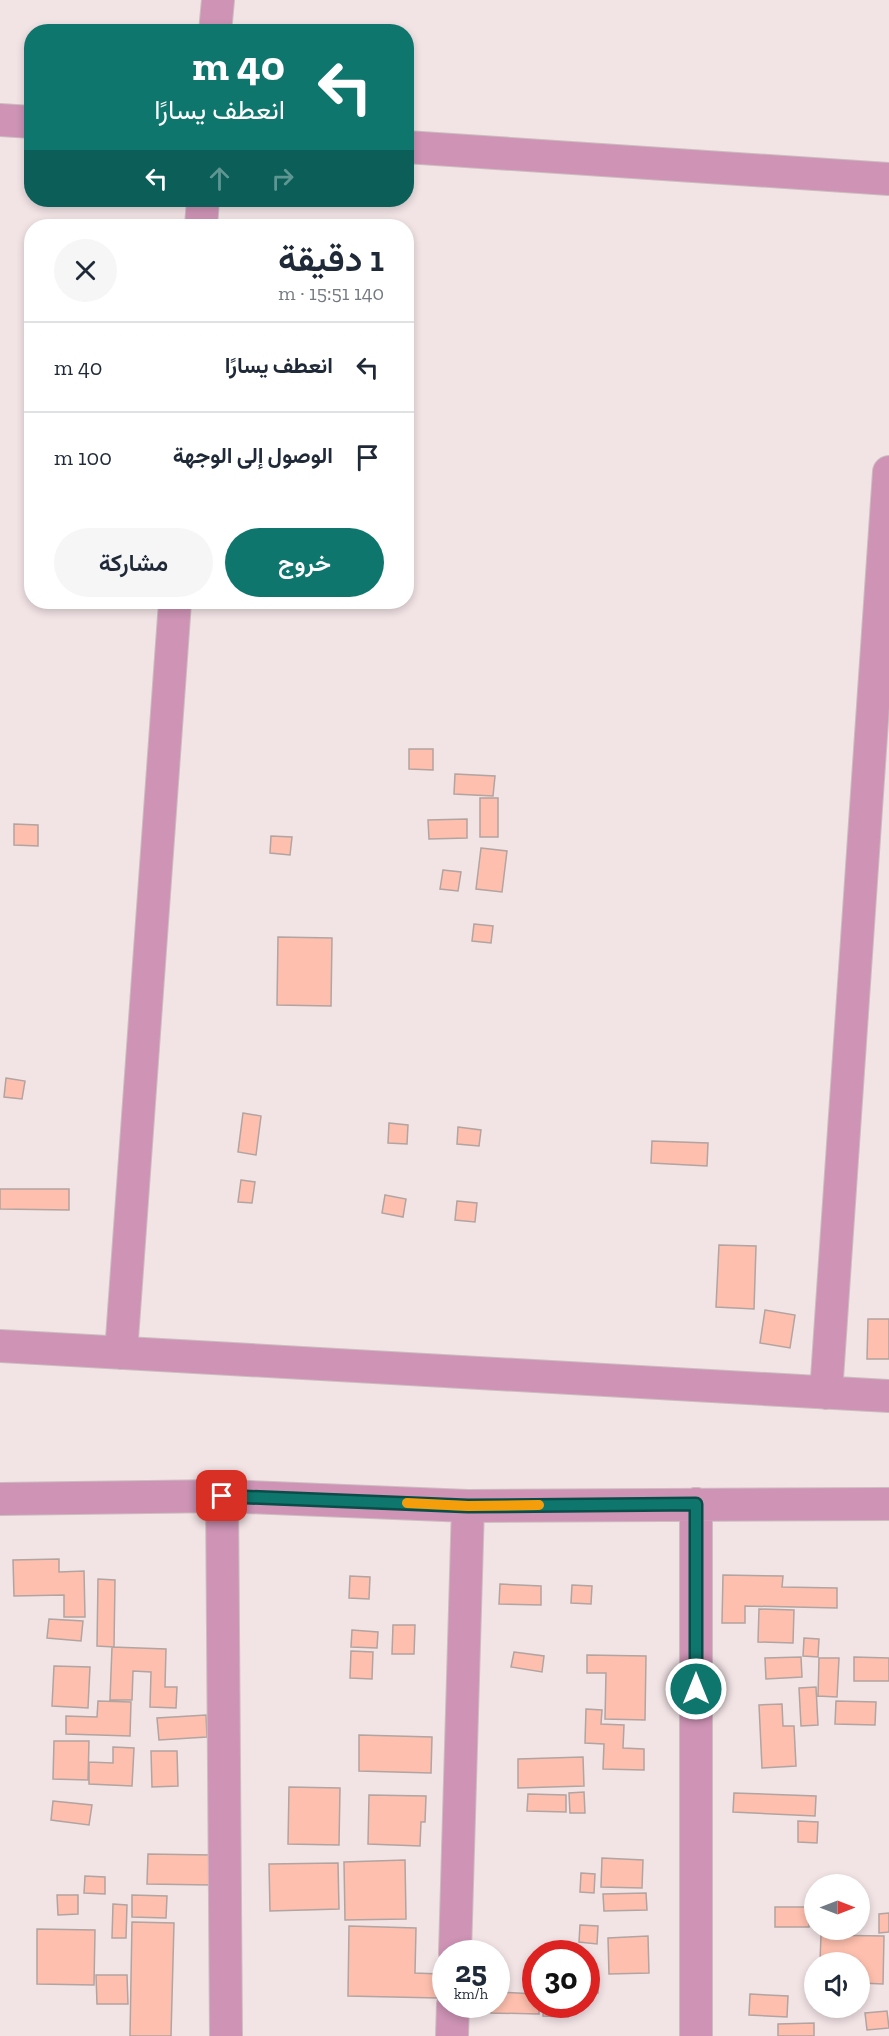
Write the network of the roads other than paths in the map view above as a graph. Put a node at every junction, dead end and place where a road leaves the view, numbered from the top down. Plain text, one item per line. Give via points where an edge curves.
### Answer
1 (218, 0) edge
2 (216, 24) edge
3 (0, 120) edge
4 (24, 122) edge
5 (414, 148) edge
6 (889, 179) edge
7 (889, 472) edge
8 (174, 609) edge
9 (0, 1346) edge
10 (121, 1353) junction
11 (826, 1393) junction
12 (889, 1396) edge
13 (222, 1496) junction
14 (0, 1499) edge
15 (696, 1504) junction
16 (889, 1504) edge
17 (468, 1506) junction
18 (454, 1940) edge
19 (453, 2018) edge
20 (226, 2036) edge
21 (452, 2036) edge
22 (696, 2036) edge

1 - 2 street
3 - 4 street
5 - 6 street
7 - 11 street
8 - 10 street
9 - 10 street
10 - 11 street
11 - 12 street
13 - 14 street
13 - 17 street
13 - 20 street
15 - 16 street
15 - 17 street
15 - 22 street
17 - 18 street
19 - 21 street

